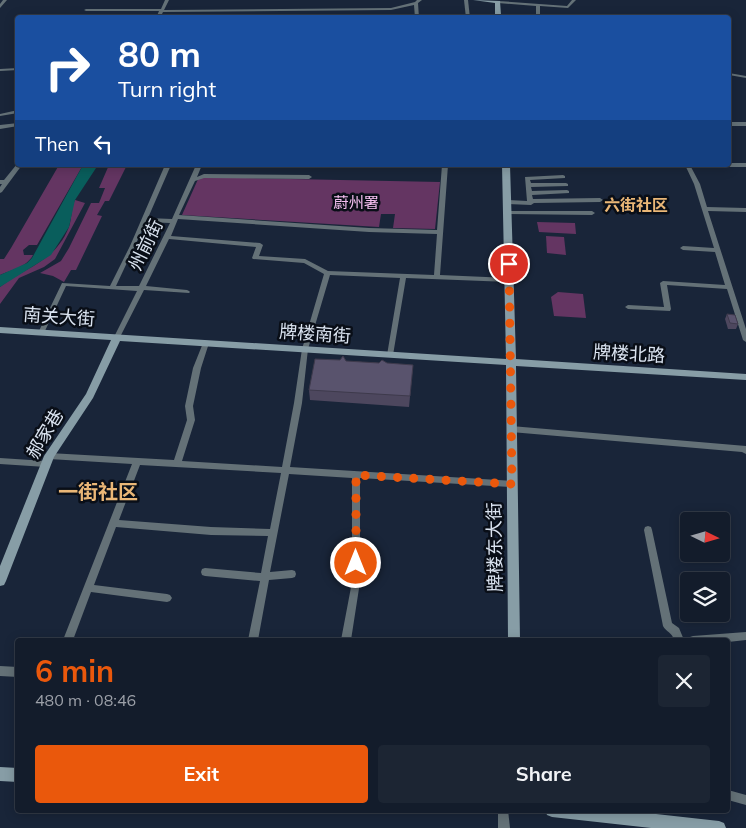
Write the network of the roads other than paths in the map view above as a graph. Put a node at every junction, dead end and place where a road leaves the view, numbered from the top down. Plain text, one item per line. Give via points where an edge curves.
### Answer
1 (5, 0) edge
2 (167, 0) edge
3 (320, 0) edge
4 (420, 0) edge
5 (466, 0) edge
6 (476, 0) edge
7 (574, 0) edge
8 (498, 2) junction
9 (416, 3) junction
10 (538, 4) junction
11 (0, 8) edge
12 (319, 9) junction
13 (86, 10) dead end
14 (162, 10) junction
15 (160, 15) edge
16 (417, 15) edge
17 (468, 15) edge
18 (498, 15) edge
19 (538, 15) edge
20 (15, 69) edge
21 (0, 70) edge
22 (731, 74) edge
23 (746, 77) edge
24 (15, 112) edge
25 (0, 115) edge
26 (15, 124) edge
27 (731, 124) edge
28 (746, 124) edge
29 (0, 127) edge
30 (731, 165) edge
31 (746, 165) edge
32 (17, 167) edge
33 (167, 167) edge
34 (198, 167) edge
35 (445, 167) edge
36 (506, 167) edge
37 (689, 167) edge
38 (309, 177) dead end
39 (563, 177) dead end
40 (192, 180) junction
41 (3, 182) edge
42 (528, 185) junction
43 (566, 185) dead end
44 (0, 191) edge
45 (567, 192) dead end
46 (529, 193) junction
47 (600, 200) dead end
48 (530, 201) junction
49 (507, 202) junction
50 (705, 209) junction
51 (746, 210) edge
52 (508, 213) junction
53 (592, 213) dead end
54 (175, 219) junction
55 (145, 220) junction
56 (441, 232) junction
57 (167, 237) junction
58 (683, 248) dead end
59 (718, 250) junction
60 (327, 273) junction
61 (404, 276) junction
62 (437, 278) junction
63 (509, 280) junction
64 (730, 287) junction
65 (112, 288) junction
66 (141, 289) junction
67 (187, 292) dead end
68 (628, 307) dead end
69 (0, 330) edge
70 (41, 333) junction
71 (117, 337) junction
72 (746, 340) edge
73 (206, 343) junction
74 (305, 350) junction
75 (390, 355) junction
76 (511, 363) junction
77 (746, 376) edge
78 (511, 429) junction
79 (746, 451) edge
80 (47, 460) junction
81 (137, 461) junction
82 (0, 462) edge
83 (177, 464) junction
84 (285, 472) junction
85 (356, 475) junction
86 (512, 484) junction
87 (114, 523) junction
88 (648, 530) dead end
89 (274, 533) junction
90 (205, 572) dead end
91 (292, 574) dead end
92 (264, 577) junction
93 (1, 578) edge
94 (88, 588) junction
95 (168, 598) dead end
96 (746, 636) edge
97 (69, 638) edge
98 (253, 638) edge
99 (346, 638) edge
100 (514, 638) edge
101 (678, 638) edge
102 (720, 638) edge
103 (0, 671) edge
104 (15, 672) edge
105 (0, 774) edge
106 (15, 774) edge
107 (730, 796) edge
108 (746, 800) edge
109 (503, 813) edge
110 (580, 813) edge
111 (504, 828) edge
112 (719, 828) edge

1 - 11 street
2 - 14 street
3 - 12 street
4 - 9 street
5 - 17 street
6 - 8 main road
7 - 10 street via 568,7
8 - 10 street
8 - 18 main road
9 - 12 street via 392,9
9 - 16 street
10 - 19 street
12 - 14 street
13 - 14 street
14 - 15 street
20 - 21 street
22 - 23 street
24 - 25 street
26 - 29 street
27 - 28 street
30 - 31 street
32 - 41 street
33 - 55 street
34 - 40 street, 州前街
35 - 56 street
36 - 49 main road, 牌楼东大街
37 - 50 street
38 - 40 street via 204,176
39 - 42 street via 527,178
40 - 54 street, 州前街
41 - 44 street
42 - 43 street
42 - 46 street
45 - 46 street
46 - 48 street
47 - 48 street
48 - 49 street
49 - 52 main road, 牌楼东大街
50 - 51 street
50 - 59 street
52 - 53 street
52 - 63 main road, 牌楼东大街
54 - 55 street
54 - 56 street
54 - 57 street, 州前街
55 - 65 street
56 - 62 street
57 - 60 street via 260,245 255,258 305,261
57 - 66 street, 州前街
58 - 59 street
59 - 64 street
60 - 61 street
60 - 74 street
61 - 62 street
61 - 75 street
62 - 63 street
63 - 76 main road, 牌楼东大街
64 - 68 street via 663,283 668,309
64 - 72 street
65 - 66 street
65 - 70 street via 64,284
66 - 67 street
66 - 71 street, 州前街
69 - 70 main road, 南关大街
70 - 71 main road, 南关大街
71 - 73 main road, 牌楼南街
71 - 80 main road, 郝家巷 via 90,395
73 - 74 main road, 牌楼南街
73 - 83 street via 189,406 191,420
74 - 75 main road, 牌楼南街
74 - 84 street
75 - 76 main road, 牌楼南街
76 - 77 main road, 牌楼北路
76 - 78 main road, 牌楼东大街
78 - 79 street
78 - 86 main road, 牌楼东大街
80 - 81 street
80 - 82 street
80 - 93 main road, 郝家巷
81 - 83 street
81 - 87 street
83 - 84 street
84 - 85 street
84 - 89 street
85 - 86 street
85 - 99 street via 356,582
86 - 100 main road, 牌楼东大街
87 - 89 street
87 - 94 street
88 - 101 street via 668,626 676,631
89 - 92 street
90 - 92 street
91 - 92 street
92 - 98 street
94 - 95 street
94 - 97 street
96 - 102 street
103 - 104 street
105 - 106 main road
107 - 108 street
109 - 111 street
110 - 112 main road

